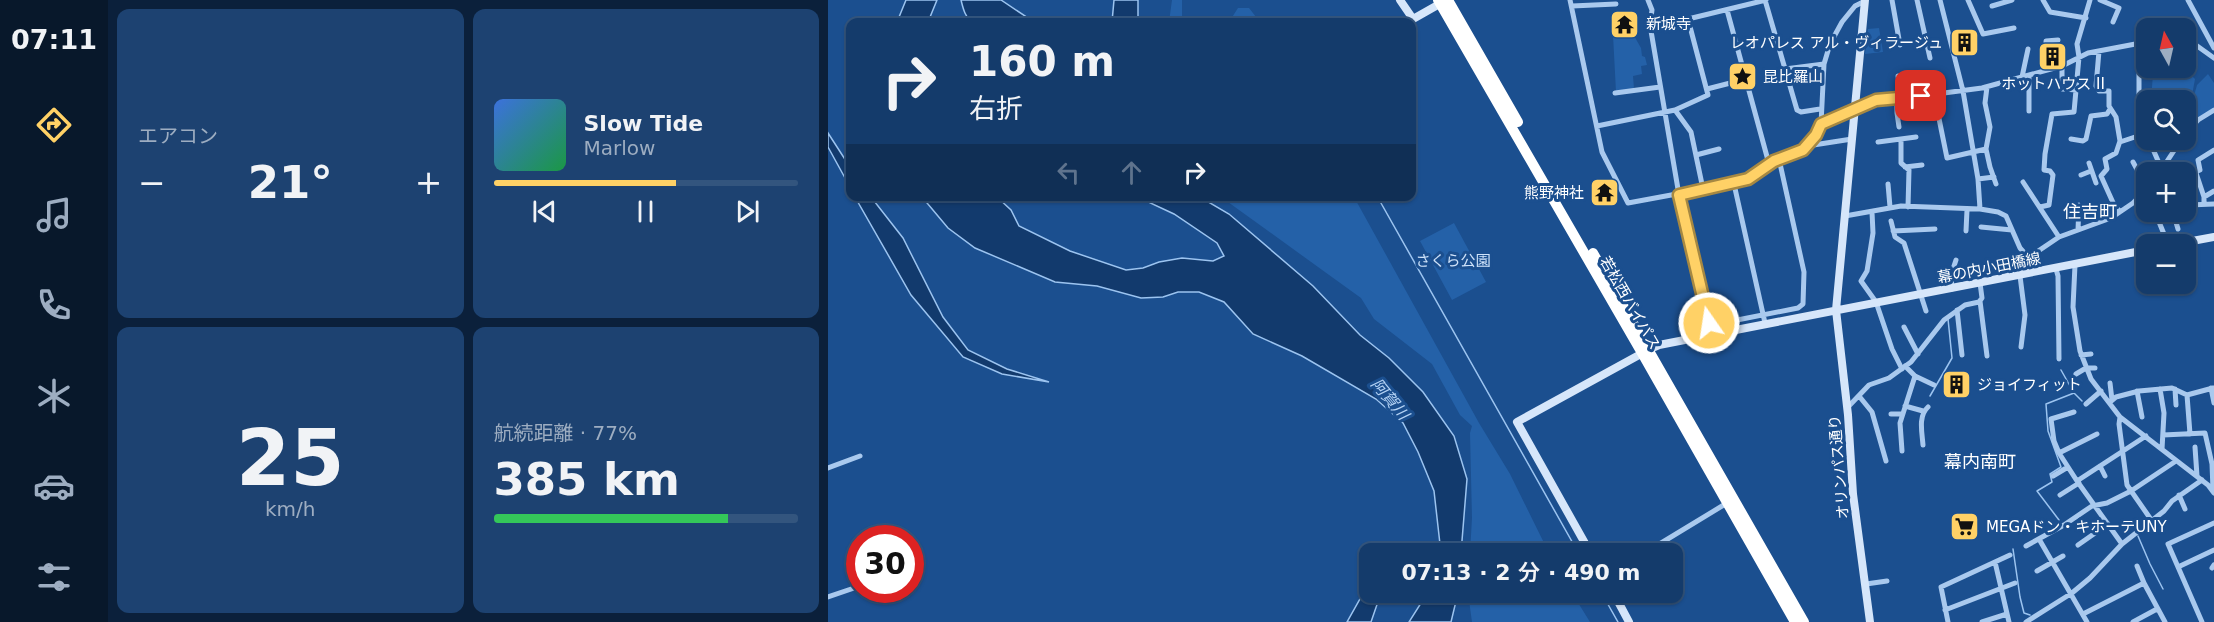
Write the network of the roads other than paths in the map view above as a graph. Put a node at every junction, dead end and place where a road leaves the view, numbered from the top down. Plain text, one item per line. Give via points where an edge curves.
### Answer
1 (1400, 0) edge
2 (1648, 0) edge
3 (1765, 0) edge
4 (1865, 0) edge
5 (1892, 0) edge
6 (1917, 0) edge
7 (1940, 0) edge
8 (1968, 0) edge
9 (2012, 0) edge
10 (2043, 0) edge
11 (2090, 0) edge
12 (2101, 0) edge
13 (2122, 0) edge
14 (2188, 0) edge
15 (1443, 1) edge
16 (2001, 2) edge
17 (1571, 3) edge
18 (1616, 4) dead end
19 (1992, 6) dead end
20 (2117, 7) junction
21 (1727, 10) junction
22 (1412, 18) edge
23 (1415, 18) edge
24 (2086, 18) junction
25 (1688, 19) junction
26 (1652, 20) junction
27 (2113, 22) dead end
28 (2014, 28) dead end
29 (2058, 40) dead end
30 (1900, 45) dead end
31 (2136, 45) edge
32 (2196, 45) edge
33 (2214, 48) edge
34 (2028, 50) dead end
35 (2099, 51) junction
36 (2079, 57) junction
37 (1930, 58) dead end
38 (2214, 58) edge
39 (1824, 64) junction
40 (2062, 66) junction
41 (1785, 69) junction
42 (2047, 70) junction
43 (1898, 76) dead end
44 (2029, 76) junction
45 (2022, 77) junction
46 (1746, 79) junction
47 (1660, 87) junction
48 (1987, 87) junction
49 (1707, 89) junction
50 (2077, 90) junction
51 (1963, 92) junction
52 (1615, 93) dead end
53 (1934, 94) junction
54 (1899, 98) junction
55 (1820, 109) junction
56 (2110, 109) junction
57 (1676, 110) junction
58 (1855, 110) junction
59 (2214, 110) edge
60 (2029, 111) dead end
61 (1664, 112) junction
62 (2196, 122) edge
63 (1821, 124) junction
64 (1597, 126) junction
65 (1899, 127) dead end
66 (1916, 137) dead end
67 (2135, 137) dead end
68 (1852, 139) junction
69 (1900, 139) junction
70 (2071, 139) dead end
71 (1878, 142) dead end
72 (2120, 142) junction
73 (1807, 146) junction
74 (1719, 149) dead end
75 (1986, 149) junction
76 (2214, 150) edge
77 (1974, 152) junction
78 (1696, 155) junction
79 (1779, 159) junction
80 (2133, 162) dead end
81 (2089, 163) dead end
82 (1768, 164) junction
83 (1922, 165) dead end
84 (1905, 167) junction
85 (2136, 168) edge
86 (2091, 171) junction
87 (2196, 173) joint
88 (2081, 175) dead end
89 (1994, 177) junction
90 (1978, 179) junction
91 (2103, 180) junction
92 (2023, 182) dead end
93 (1734, 184) junction
94 (1888, 184) dead end
95 (1996, 184) dead end
96 (1704, 189) junction
97 (2214, 191) edge
98 (1679, 195) junction
99 (2204, 197) junction
100 (2136, 200) edge
101 (2204, 204) junction
102 (2214, 204) edge
103 (2079, 205) dead end
104 (2196, 205) edge
105 (1890, 207) junction
106 (1908, 207) junction
107 (2040, 207) junction
108 (1980, 209) junction
109 (1967, 210) junction
110 (2120, 211) junction
111 (1872, 212) junction
112 (1845, 216) junction
113 (1891, 221) dead end
114 (2176, 222) edge
115 (1981, 227) dead end
116 (1935, 229) dead end
117 (2178, 229) dead end
118 (2012, 230) junction
119 (2078, 230) junction
120 (1893, 231) junction
121 (1966, 231) dead end
122 (2059, 237) junction
123 (2214, 237) edge
124 (2196, 240) edge
125 (2136, 252) edge
126 (2028, 257) junction
127 (1956, 260) dead end
128 (2002, 261) dead end
129 (2075, 265) junction
130 (2056, 269) junction
131 (1940, 273) dead end
132 (1951, 274) junction
133 (2009, 274) junction
134 (2020, 276) junction
135 (1980, 283) junction
136 (1952, 289) junction
137 (1919, 295) junction
138 (1980, 301) junction
139 (1876, 302) junction
140 (1836, 310) junction
141 (1957, 310) junction
142 (1926, 312) dead end
143 (1764, 319) junction
144 (1904, 327) dead end
145 (2021, 347) dead end
146 (1646, 351) junction
147 (1917, 354) junction
148 (2091, 354) dead end
149 (1962, 355) dead end
150 (2081, 355) junction
151 (1987, 356) dead end
152 (2059, 359) dead end
153 (1904, 368) junction
154 (2086, 368) junction
155 (2095, 368) dead end
156 (2076, 374) dead end
157 (1915, 376) junction
158 (1934, 385) dead end
159 (2096, 385) junction
160 (2160, 388) junction
161 (2212, 388) edge
162 (2175, 389) junction
163 (2101, 391) junction
164 (2137, 391) junction
165 (2187, 394) junction
166 (1859, 396) junction
167 (2111, 401) junction
168 (2214, 403) edge
169 (2086, 404) dead end
170 (2176, 405) dead end
171 (1905, 406) junction
172 (1847, 408) junction
173 (2074, 412) dead end
174 (1891, 414) dead end
175 (1902, 414) junction
176 (2120, 417) junction
177 (2142, 417) dead end
178 (2097, 434) dead end
179 (2190, 434) junction
180 (2163, 435) junction
181 (2146, 436) junction
182 (1923, 445) dead end
183 (2195, 447) dead end
184 (2162, 449) junction
185 (1902, 451) dead end
186 (2124, 452) junction
187 (2059, 453) junction
188 (860, 456) dead end
189 (1886, 461) dead end
190 (2176, 461) junction
191 (2068, 466) junction
192 (2100, 466) junction
193 (828, 468) edge
194 (2053, 476) dead end
195 (2105, 476) dead end
196 (2200, 478) junction
197 (2078, 482) junction
198 (2131, 491) junction
199 (2214, 491) edge
200 (2060, 495) dead end
201 (2179, 495) junction
202 (1727, 503) junction
203 (2095, 506) junction
204 (2185, 509) dead end
205 (2152, 521) junction
206 (2214, 523) edge
207 (2108, 524) junction
208 (2039, 539) junction
209 (1585, 543) edge
210 (1661, 543) edge
211 (2122, 544) junction
212 (2078, 545) dead end
213 (2026, 546) dead end
214 (2214, 550) edge
215 (2010, 555) dead end
216 (2063, 556) dead end
217 (1995, 562) junction
218 (2052, 562) junction
219 (2137, 566) dead end
220 (2178, 567) junction
221 (2037, 571) dead end
222 (1887, 581) dead end
223 (2015, 583) dead end
224 (2144, 583) junction
225 (1866, 584) junction
226 (2002, 589) junction
227 (846, 591) edge
228 (2072, 593) junction
229 (828, 597) edge
230 (1618, 603) edge
231 (2157, 609) junction
232 (1945, 610) junction
233 (2007, 614) junction
234 (2083, 614) junction
235 (1629, 622) edge
236 (1795, 622) edge
237 (1804, 622) edge
238 (1870, 622) edge
239 (1948, 622) edge
240 (1982, 622) edge
241 (2009, 622) edge
242 (2026, 622) edge
243 (2087, 622) edge
244 (2133, 622) edge
245 (2165, 622) edge
246 (2202, 622) edge

1 - 22 street
2 - 26 street
3 - 21 street
3 - 41 street
4 - 39 street via 1859,2 1834,34
4 - 58 street, オリンパス通り
5 - 30 street
6 - 37 street
7 - 51 street
8 - 28 street via 1983,34
9 - 16 street
10 - 24 street via 2050,12
11 - 24 street
12 - 20 street
13 - 20 street
14 - 33 street
15 - 23 street
15 - 146 highway, 若松西バイパス
16 - 19 street
17 - 18 street
17 - 64 street
20 - 27 street
21 - 25 street
21 - 46 street
24 - 36 street via 2077,44
25 - 26 street
25 - 49 street
26 - 47 street
29 - 42 street via 2046,41
31 - 35 street
32 - 38 street
34 - 45 street
35 - 36 street
35 - 56 street via 2096,86 2099,91 2109,92
36 - 40 street
36 - 50 street
39 - 41 street
39 - 55 street
40 - 42 street
40 - 50 street via 2062,89
41 - 55 street via 1797,110
42 - 44 street
43 - 54 street
44 - 45 street
44 - 60 street
45 - 48 street
46 - 49 street
46 - 82 street
47 - 52 street
47 - 61 street
48 - 51 street
48 - 75 street via 1985,103 1990,127
49 - 57 street via 1705,97
50 - 107 street via 2074,112 2052,114 2044,170 2053,175 2052,189 2049,205
51 - 53 street
51 - 77 street
53 - 54 street
53 - 77 street via 1947,158
54 - 58 street via 1876,100
54 - 65 street
55 - 63 street
56 - 70 street via 2107,114 2091,116 2086,139
56 - 72 street via 2116,117
57 - 61 street
57 - 78 street via 1689,127
58 - 63 street
58 - 68 street, オリンパス通り
59 - 62 street
61 - 64 street
61 - 98 street
63 - 73 street
64 - 98 street via 1602,152 1628,203
66 - 69 street
67 - 72 street
68 - 73 street
68 - 112 street, オリンパス通り
69 - 71 street
69 - 84 street via 1901,163
72 - 91 street via 2116,153 2105,159
73 - 79 street
74 - 78 street
75 - 77 street
75 - 89 street
76 - 87 street via 2198,160 2200,170
77 - 90 street
78 - 96 street
79 - 82 street
79 - 143 street via 1802,257 1805,292 1798,308
80 - 85 street
81 - 86 street
82 - 93 street
83 - 84 street
84 - 106 street via 1909,170
86 - 88 street
86 - 91 street via 2093,184
87 - 99 street
89 - 90 street
89 - 95 street
90 - 108 street
91 - 110 street
92 - 107 street
93 - 96 street
93 - 143 street
94 - 105 street
96 - 98 street
97 - 99 street
98 - 143 street via 1709,323
99 - 101 street
100 - 110 street
101 - 102 street
101 - 104 street
103 - 119 street
105 - 106 street
105 - 111 street
106 - 109 street
107 - 122 street
108 - 109 street
108 - 118 street via 2003,214
109 - 121 street
110 - 119 street
111 - 112 street
111 - 139 street via 1873,233 1861,281
112 - 140 street, オリンパス通り
113 - 120 street
114 - 117 street
115 - 118 street
116 - 120 street
118 - 126 street
119 - 122 street
120 - 137 street via 1897,240 1904,243
122 - 126 street
123 - 124 street
125 - 129 street, 幕の内小田橋線
126 - 133 street
127 - 132 street
128 - 133 street
129 - 130 street, 幕の内小田橋線
129 - 150 street via 2073,307
130 - 134 street, 幕の内小田橋線
130 - 152 street
131 - 132 street
132 - 136 street
133 - 134 street, 幕の内小田橋線
133 - 135 street, 幕の内小田橋線
134 - 145 street via 2025,315
135 - 136 street, 幕の内小田橋線
135 - 138 street
136 - 137 street, 幕の内小田橋線
137 - 139 street, 幕の内小田橋線
137 - 142 street
138 - 141 street
138 - 151 street
139 - 140 street, 幕の内小田橋線
139 - 153 street via 1892,349
140 - 143 street, 幕の内小田橋線
140 - 172 street, オリンパス通り
141 - 147 street
141 - 149 street
143 - 146 street, 幕の内小田橋線
144 - 147 street
146 - 202 highway, 若松西バイパス
146 - 209 street, 幕の内小田橋線 via 1517,422
146 - 237 highway, 若松西バイパス
147 - 153 street
148 - 150 street
150 - 154 street
153 - 157 street
153 - 166 street via 1869,385
154 - 155 street
154 - 156 street
154 - 159 street
157 - 158 street
157 - 171 street
159 - 163 street
159 - 167 street via 2107,383
160 - 162 street
160 - 164 street
160 - 180 street
161 - 165 street
161 - 168 street
162 - 165 street
162 - 170 street
163 - 167 street
163 - 169 street
164 - 167 street
164 - 177 street
165 - 179 street
166 - 172 street
166 - 189 street via 1872,412
167 - 176 street
171 - 175 street
171 - 182 street via 1926,409 1921,423
172 - 225 street, オリンパス通り via 1853,494
173 - 187 street via 2051,419
174 - 175 street
175 - 185 street
176 - 181 street
176 - 186 street
178 - 187 street
179 - 180 street
179 - 199 street via 2205,433
180 - 184 street
181 - 184 street
181 - 186 street
183 - 196 street
184 - 190 street
186 - 192 street
186 - 198 street
187 - 191 street
188 - 193 street
190 - 196 street
190 - 198 street
191 - 194 street
191 - 197 street
192 - 195 street
192 - 197 street
196 - 199 street
196 - 201 street
197 - 200 street
197 - 203 street
198 - 203 street
198 - 205 street
201 - 204 street
201 - 205 street
202 - 210 street
202 - 236 highway, 若松西バイパス
203 - 207 street
203 - 208 street
205 - 211 street
206 - 220 street via 2168,543
207 - 211 street
207 - 212 street
208 - 213 street
208 - 218 street
211 - 228 street
214 - 220 street
215 - 217 street
216 - 218 street
217 - 226 street
217 - 232 street via 1941,587
218 - 221 street
218 - 228 street
219 - 224 street
220 - 246 street
222 - 225 street
223 - 226 street
224 - 231 street
224 - 234 street
225 - 238 street, オリンパス通り
226 - 232 street
226 - 233 street
227 - 229 street
228 - 234 street
228 - 242 street
230 - 235 street
231 - 244 street
231 - 245 street
232 - 239 street
233 - 240 street
233 - 241 street
234 - 243 street

